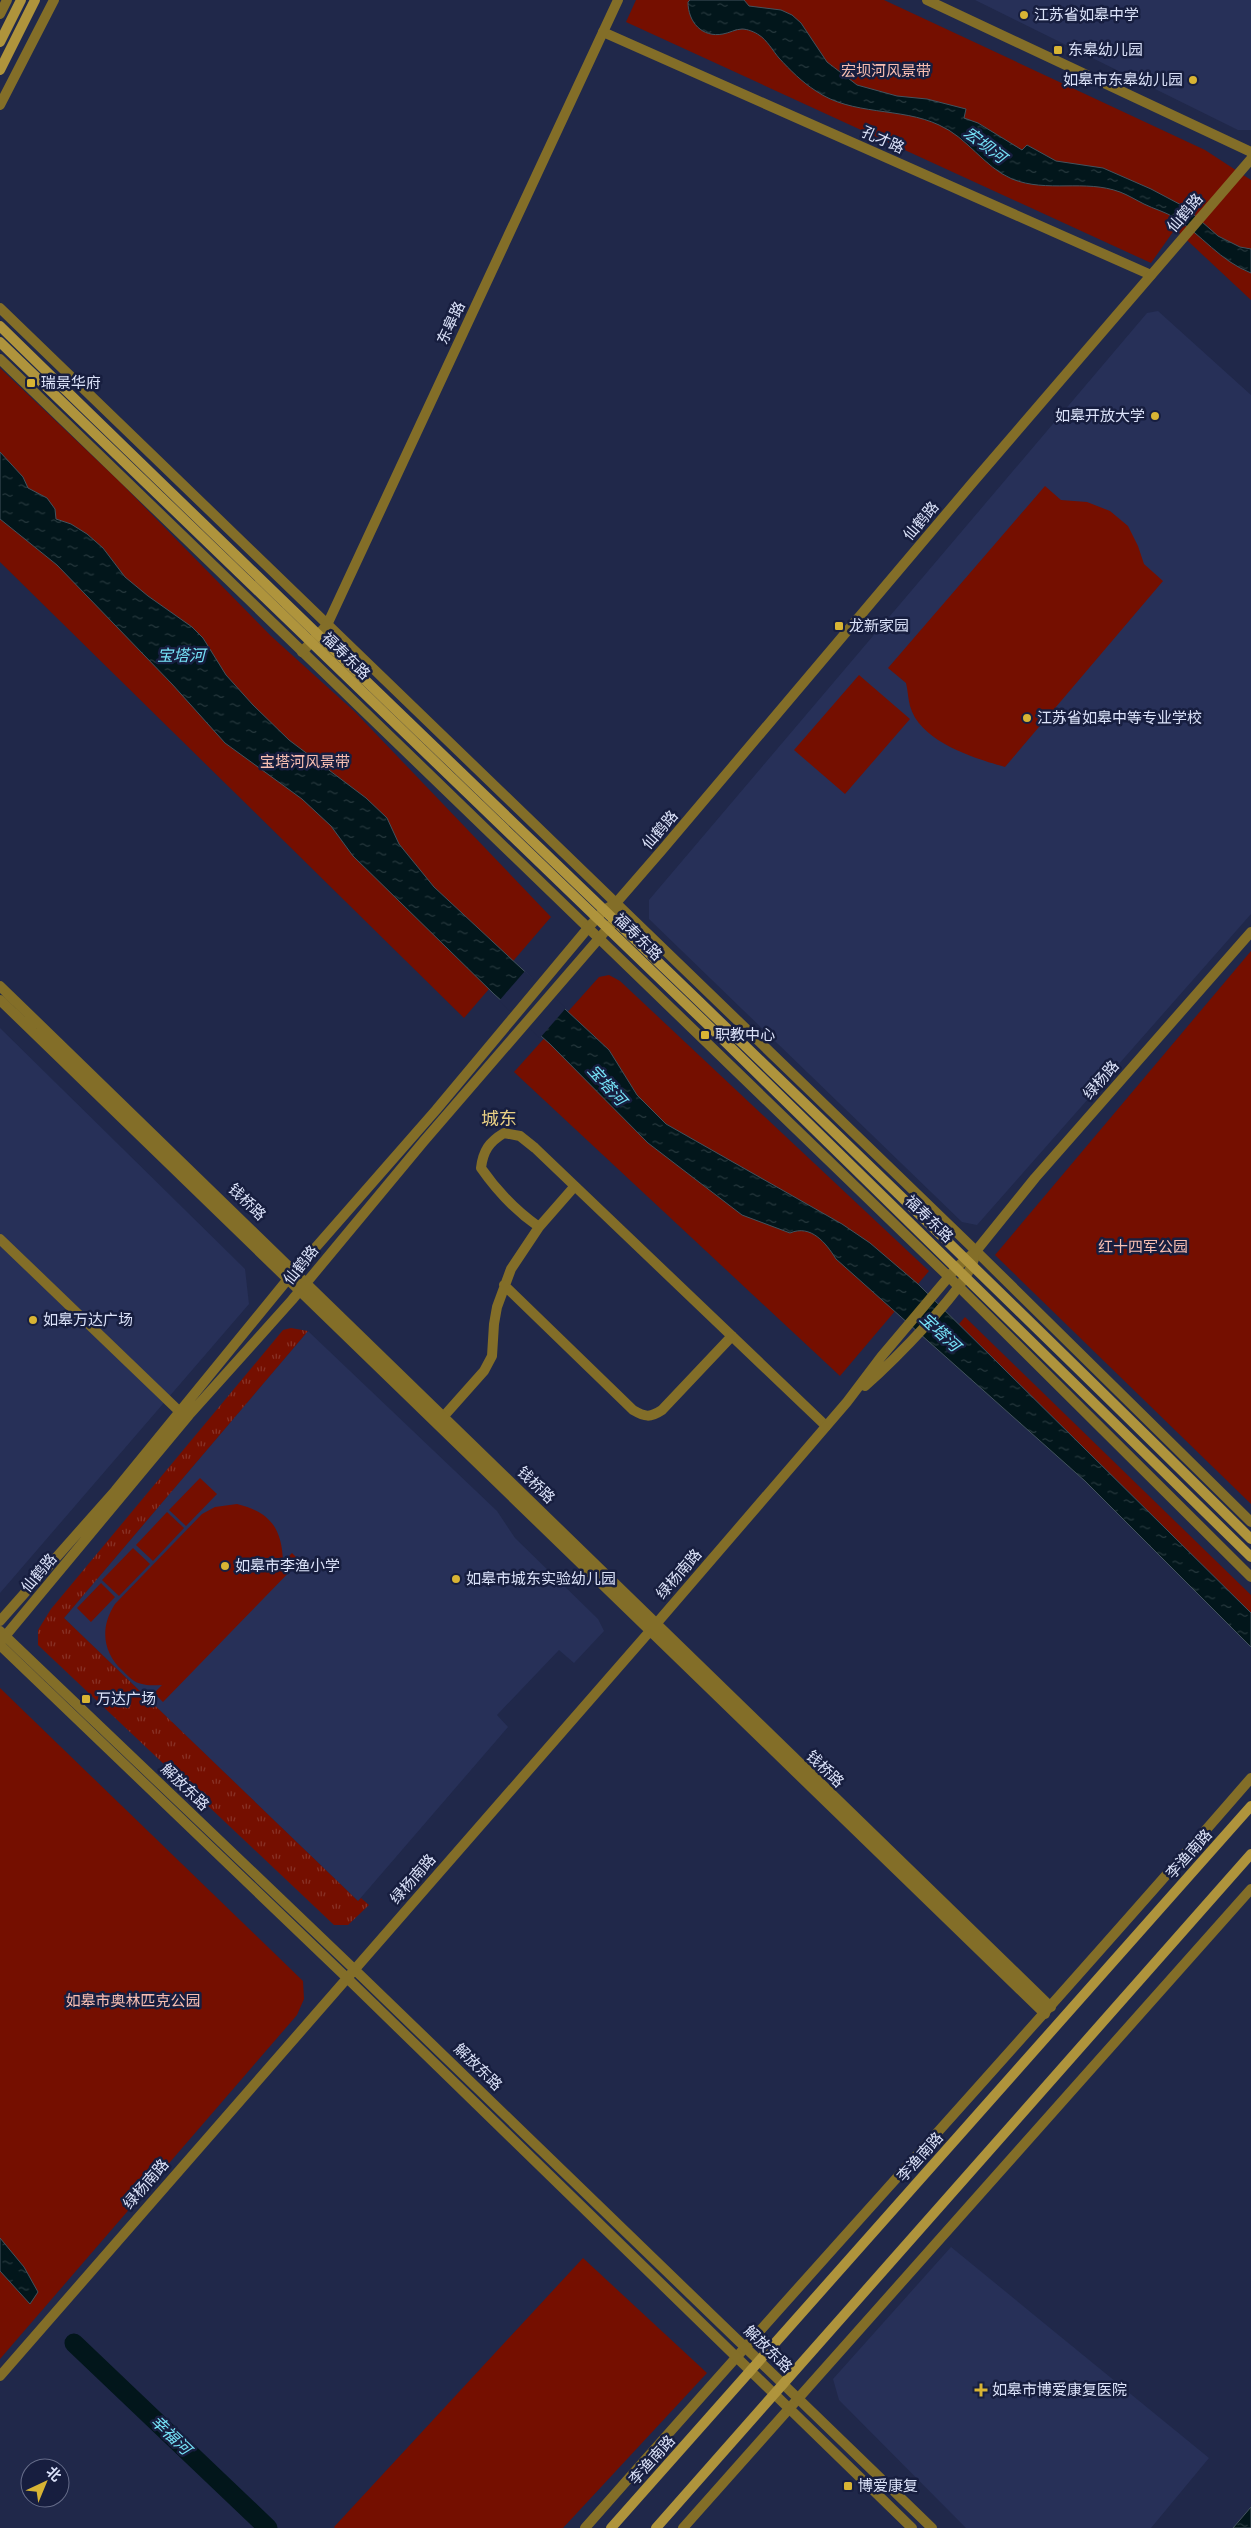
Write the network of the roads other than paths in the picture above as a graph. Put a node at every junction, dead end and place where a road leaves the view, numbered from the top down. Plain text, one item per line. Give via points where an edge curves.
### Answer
1 (7, 0) edge
2 (21, 0) edge
3 (35, 0) edge
4 (54, 0) edge
5 (618, 0) edge
6 (927, 0) edge
7 (0, 14) edge
8 (603, 32) junction
9 (0, 42) edge
10 (0, 70) edge
11 (0, 105) edge
12 (1251, 152) edge
13 (1251, 159) edge
14 (1151, 275) junction
15 (0, 308) edge
16 (0, 326) edge
17 (0, 342) edge
18 (0, 359) edge
19 (327, 626) junction
20 (314, 640) junction
21 (302, 652) junction
22 (616, 903) junction
23 (604, 910) junction
24 (597, 918) junction
25 (615, 920) junction
26 (588, 928) junction
27 (608, 928) junction
28 (1251, 932) edge
29 (599, 939) junction
30 (0, 986) edge
31 (0, 1000) edge
32 (574, 1187) junction
33 (539, 1227) junction
34 (0, 1238) edge
35 (976, 1251) junction
36 (969, 1261) junction
37 (957, 1267) junction
38 (296, 1270) junction
39 (949, 1276) junction
40 (966, 1276) junction
41 (288, 1279) junction
42 (307, 1281) junction
43 (504, 1285) junction
44 (959, 1286) junction
45 (299, 1290) junction
46 (732, 1336) junction
47 (847, 1402) junction
48 (181, 1413) junction
49 (444, 1416) junction
50 (826, 1426) junction
51 (1251, 1522) edge
52 (1251, 1539) edge
53 (1251, 1557) edge
54 (1251, 1577) edge
55 (0, 1621) edge
56 (653, 1626) junction
57 (1, 1639) edge
58 (1251, 1778) edge
59 (1251, 1806) edge
60 (1251, 1854) edge
61 (1251, 1889) edge
62 (354, 1969) junction
63 (346, 1978) junction
64 (1048, 2010) junction
65 (744, 2347) junction
66 (735, 2357) junction
67 (759, 2362) junction
68 (750, 2372) junction
69 (0, 2376) edge
70 (783, 2384) junction
71 (774, 2394) junction
72 (797, 2398) junction
73 (788, 2408) junction
74 (585, 2528) edge
75 (611, 2528) edge
76 (656, 2528) edge
77 (683, 2528) edge
78 (912, 2528) edge
79 (932, 2528) edge

1 - 7 street
2 - 9 main road
3 - 10 main road
4 - 11 street
5 - 8 street, 东皋路
6 - 12 street
8 - 14 street, 孔才路
8 - 19 street, 东皋路
13 - 14 street, 仙鹤路
14 - 22 street, 仙鹤路
15 - 19 street
16 - 20 main road, 福寿东路
17 - 20 main road, 福寿东路
18 - 21 street
19 - 20 street, 东皋路
19 - 22 street
20 - 21 street, 东皋路
20 - 23 main road, 福寿东路
20 - 24 main road, 福寿东路
21 - 26 street
22 - 23 street, 仙鹤路
22 - 25 street
22 - 35 street
23 - 24 street, 仙鹤路
23 - 25 main road, 福寿东路
24 - 26 street, 仙鹤路
24 - 27 main road, 福寿东路
25 - 27 street, 仙鹤路
25 - 36 main road, 福寿东路
26 - 29 street
26 - 38 street, 仙鹤路 via 436,1110
27 - 29 street, 仙鹤路
27 - 37 main road, 福寿东路
28 - 35 street, 绿杨路 via 1029,1185
29 - 39 street
29 - 42 street, 仙鹤路
30 - 38 street, 钱桥路
31 - 41 street, 钱桥路
32 - 33 street
32 - 33 street via 520,1136 504,1133 492,1141 482,1154 481,1168 524,1217
32 - 46 street
33 - 43 street
34 - 48 street
35 - 36 street, 绿杨南路
35 - 51 street
36 - 37 street, 绿杨南路
36 - 40 street, 绿杨南路
36 - 52 main road, 福寿东路
37 - 39 street, 绿杨南路
37 - 40 main road, 福寿东路
38 - 41 street, 仙鹤路
38 - 42 street, 钱桥路
39 - 44 street
39 - 47 street, 绿杨南路
40 - 44 street, 绿杨南路
40 - 53 main road, 福寿东路
41 - 45 street, 钱桥路
41 - 48 street, 仙鹤路
42 - 45 street, 仙鹤路
42 - 49 street, 钱桥路
43 - 46 street via 644,1417 662,1410
43 - 49 street via 494,1324 492,1356 484,1371
44 - 47 street, 绿杨南路 via 889,1364
44 - 54 street
45 - 56 street, 钱桥路
45 - 57 street, 仙鹤路
46 - 50 street
47 - 50 street, 绿杨南路
48 - 55 street, 仙鹤路
49 - 56 street, 钱桥路
50 - 56 street, 绿杨南路
56 - 62 street, 绿杨南路
56 - 64 street, 钱桥路
57 - 62 street, 解放东路
57 - 63 street, 解放东路
58 - 64 street
59 - 67 main road, 李渔南路
60 - 70 main road
61 - 72 street
62 - 63 street, 绿杨南路
62 - 65 street, 解放东路
63 - 66 street, 解放东路
63 - 69 street, 绿杨南路
64 - 65 street
65 - 66 street
65 - 67 street, 解放东路
66 - 68 street, 解放东路
66 - 74 street
67 - 68 main road, 李渔南路
67 - 70 street, 解放东路
68 - 71 street, 解放东路
68 - 75 main road, 李渔南路
70 - 71 main road
70 - 72 street, 解放东路
71 - 73 street, 解放东路
71 - 76 main road
72 - 73 street
72 - 79 street, 解放东路
73 - 77 street
73 - 78 street, 解放东路

